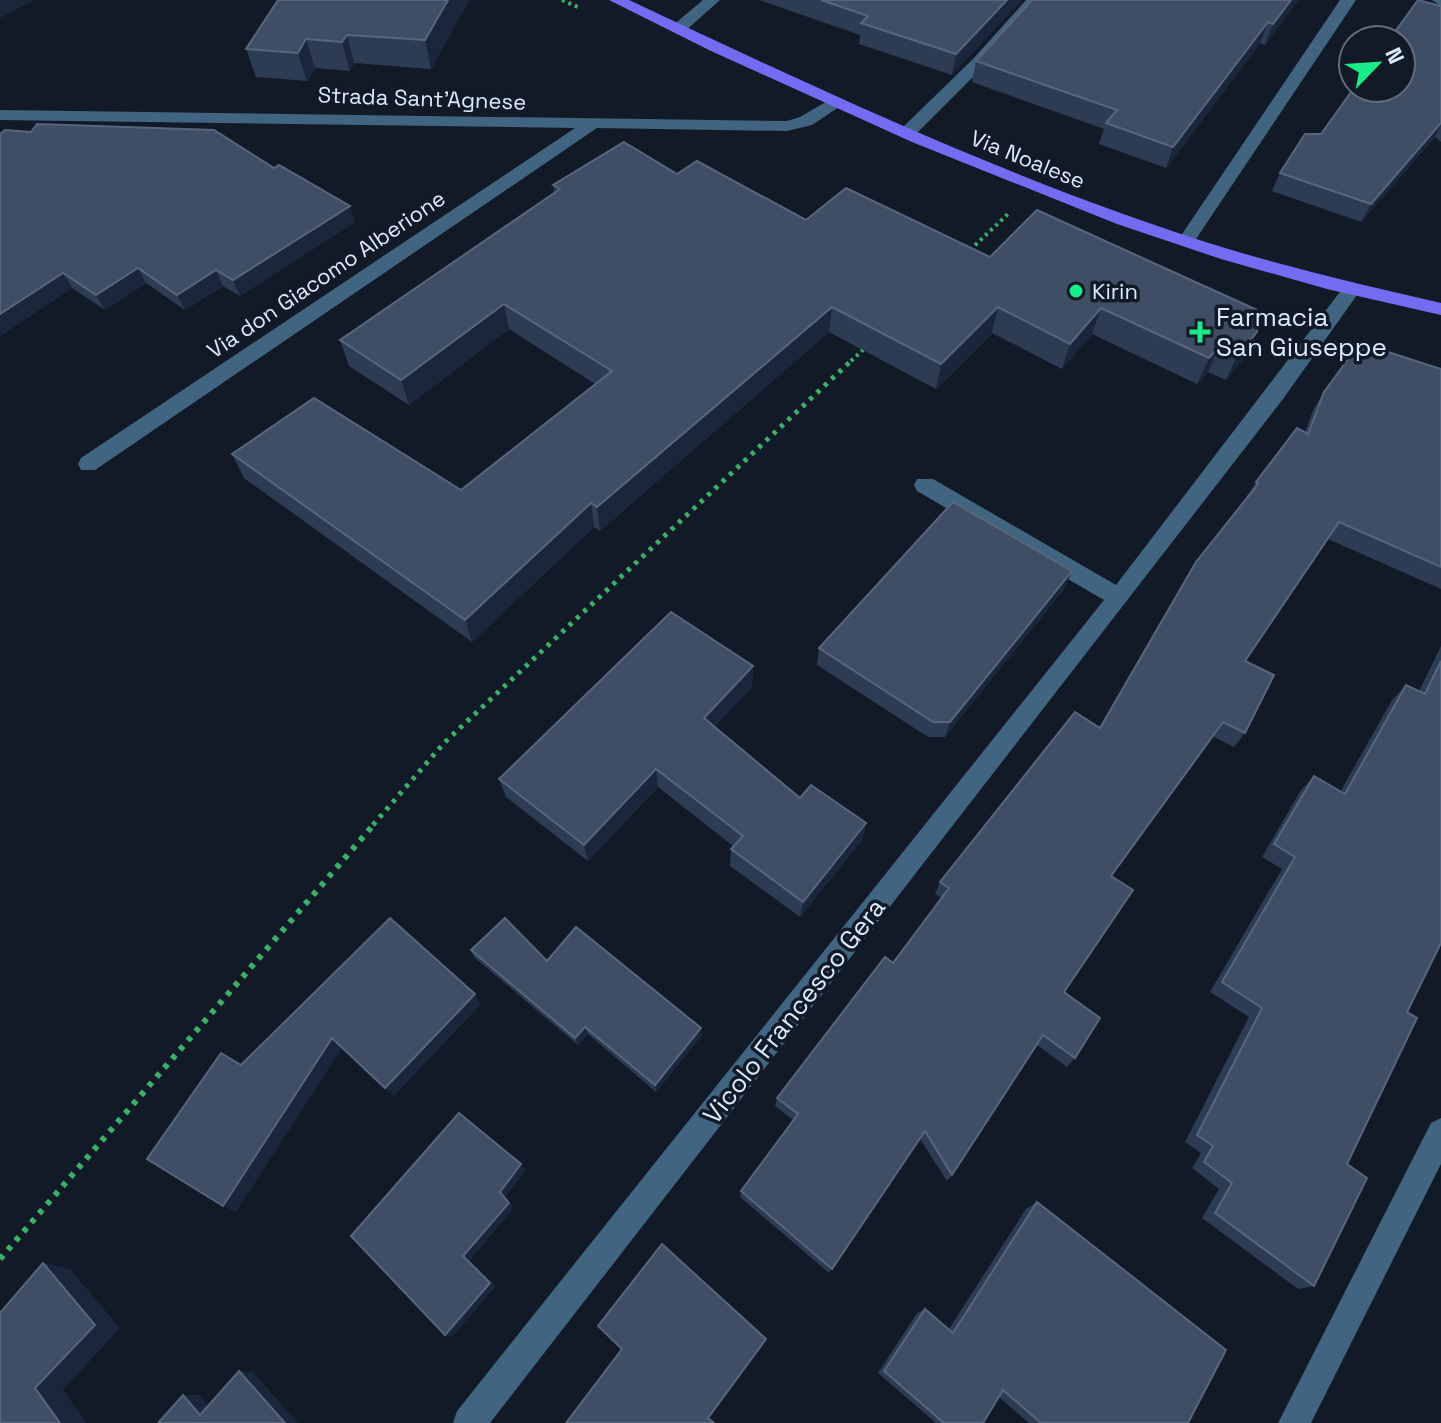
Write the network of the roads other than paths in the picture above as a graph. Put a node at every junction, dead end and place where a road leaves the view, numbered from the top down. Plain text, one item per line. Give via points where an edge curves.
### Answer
1 (617, 0) edge
2 (712, 0) edge
3 (1034, 0) edge
4 (1348, 0) edge
5 (678, 29) junction
6 (836, 101) junction
7 (0, 115) edge
8 (591, 125) junction
9 (907, 133) junction
10 (1186, 241) junction
11 (1353, 288) junction
12 (1441, 309) edge
13 (88, 464) dead end
14 (925, 485) dead end
15 (1119, 598) junction
16 (1441, 1133) edge
17 (469, 1423) edge
18 (1294, 1423) edge

1 - 5 main road, Via Noalese
2 - 5 street
3 - 9 street
4 - 10 street
5 - 6 main road, Via Noalese
6 - 8 street, Strada Sant'Agnese via 806,121 787,126
6 - 9 main road, Via Noalese
7 - 8 street, Strada Sant'Agnese via 184,114
8 - 13 street, Via don Giacomo Alberione
9 - 10 main road, Via Noalese
10 - 11 main road, Via Noalese
11 - 12 main road, Via Noalese
11 - 15 street, Vicolo Francesco Gera
14 - 15 street
15 - 17 street, Vicolo Francesco Gera
16 - 18 street

